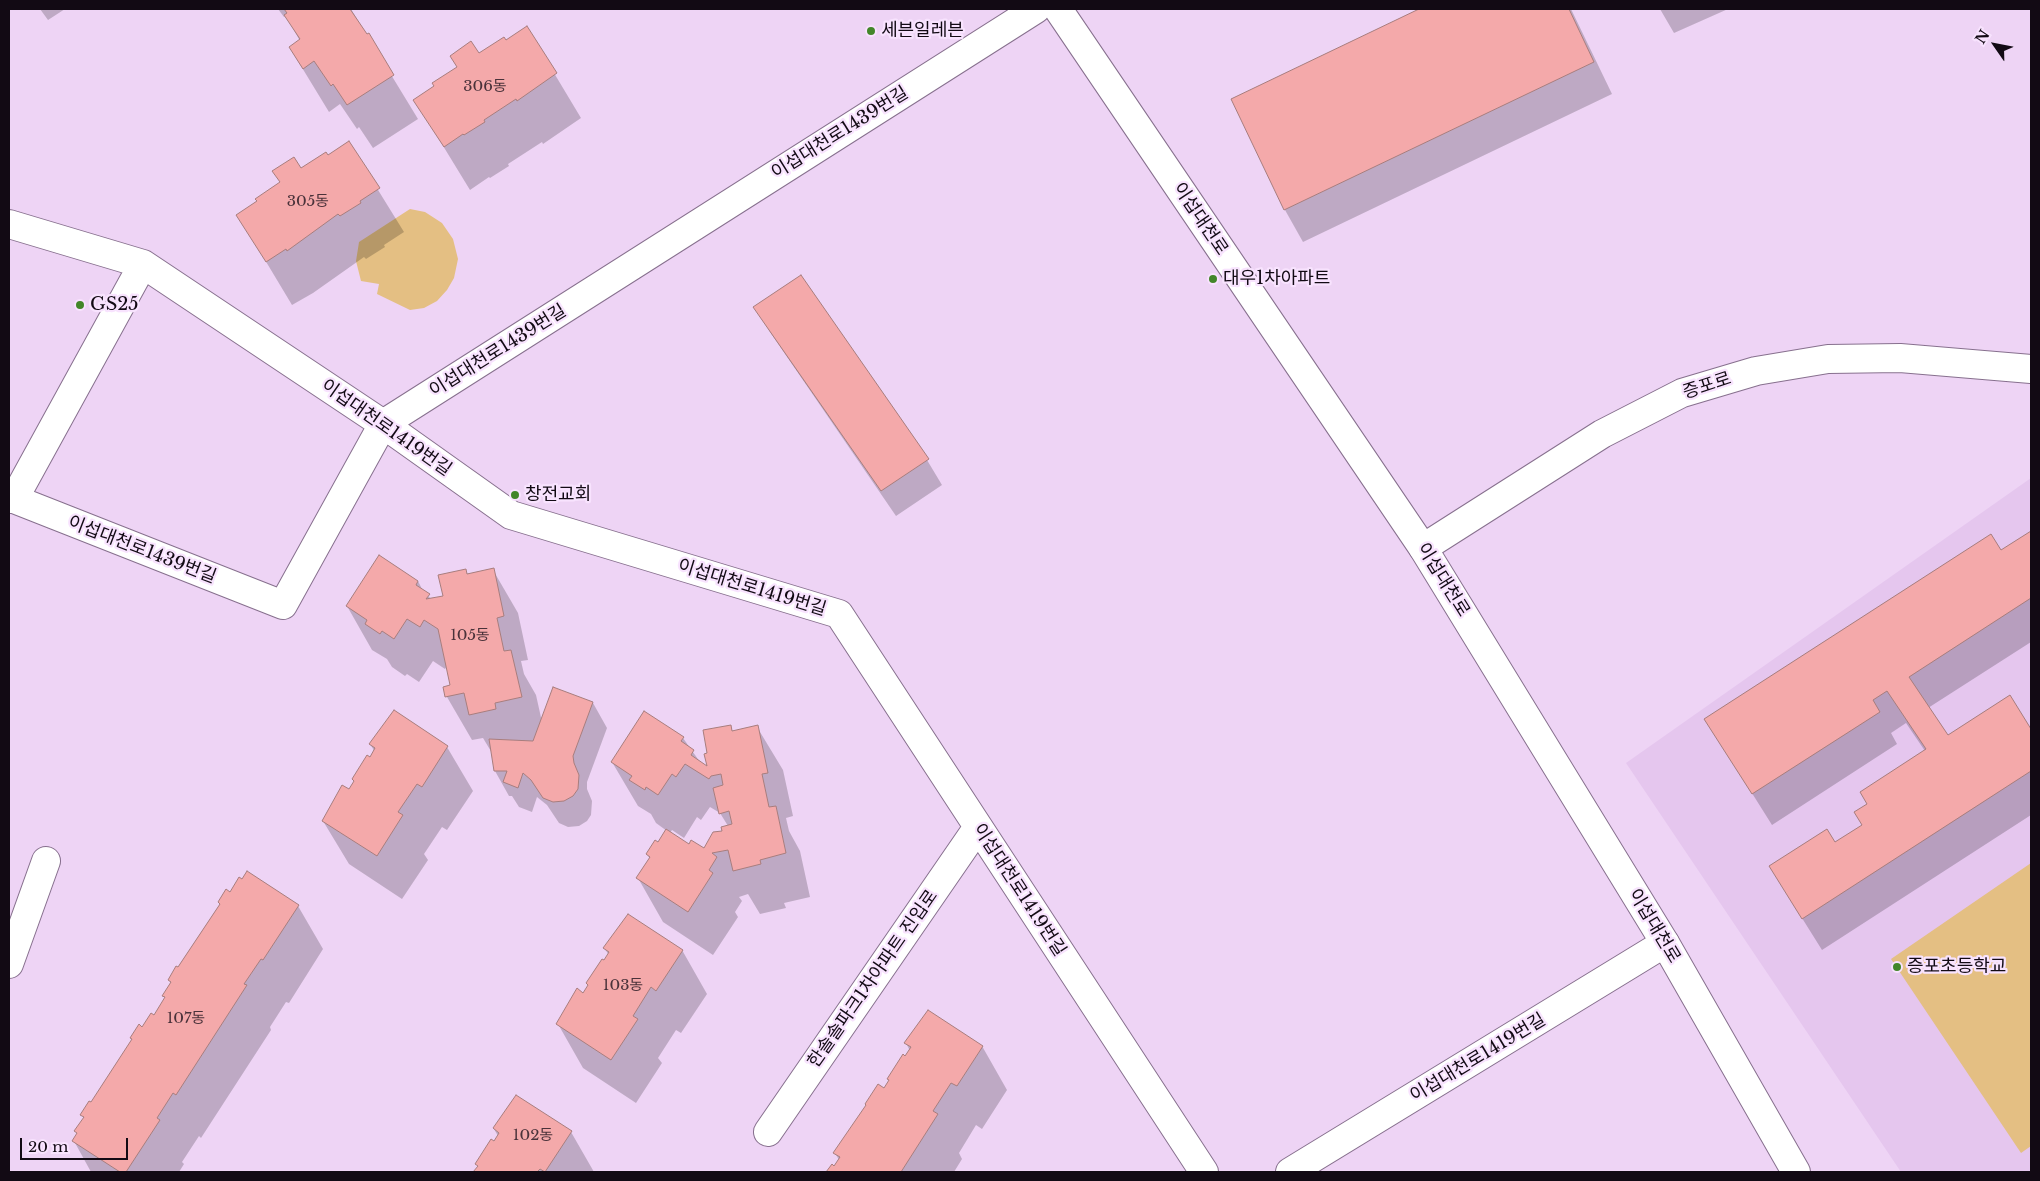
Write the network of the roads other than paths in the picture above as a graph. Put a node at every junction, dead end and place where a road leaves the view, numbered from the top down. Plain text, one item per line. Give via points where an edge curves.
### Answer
1 (1036, 9) edge
2 (1058, 9) edge
3 (9, 224) edge
4 (143, 264) junction
5 (2031, 370) edge
6 (382, 424) junction
7 (11, 499) edge
8 (1423, 548) junction
9 (978, 827) junction
10 (46, 861) dead end
11 (1665, 943) junction
12 (9, 964) edge
13 (768, 1132) dead end
14 (1204, 1172) edge
15 (1290, 1172) edge
16 (1796, 1172) edge

1 - 6 street, 이섭대천로1439번길
2 - 8 street, 이섭대천로
3 - 4 street, 이섭대천로1419번길
4 - 6 street, 이섭대천로1419번길
4 - 7 street
5 - 8 street, 증포로 via 1900,358 1828,359 1747,374 1682,393 1602,434
6 - 7 street, 이섭대천로1439번길 via 283,605
6 - 9 street, 이섭대천로1419번길 via 511,515 839,614
8 - 11 street, 이섭대천로
9 - 13 street, 한솔솔파크1차아파트 진입로
9 - 14 street, 이섭대천로1419번길
10 - 12 street
11 - 15 street, 이섭대천로1419번길
11 - 16 street, 이섭대천로

